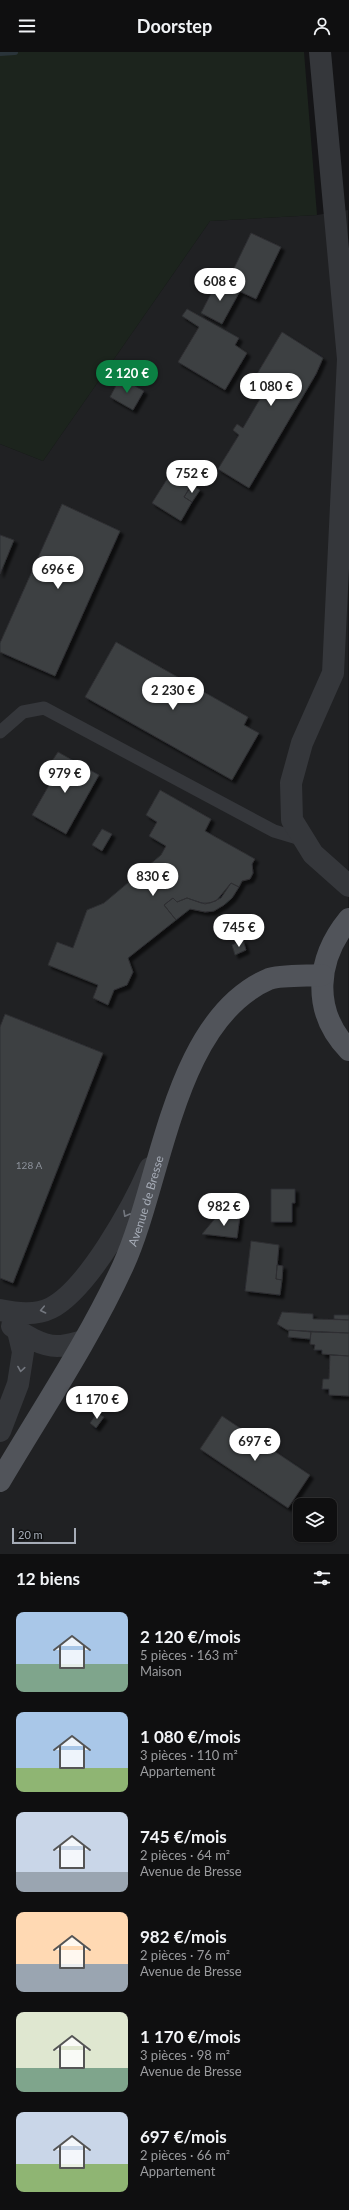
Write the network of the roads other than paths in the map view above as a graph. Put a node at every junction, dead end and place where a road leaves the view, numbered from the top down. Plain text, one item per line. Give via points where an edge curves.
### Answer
1 (320, 52) edge
2 (0, 732) edge
3 (304, 840) junction
4 (349, 886) edge
5 (349, 918) edge
6 (322, 975) junction
7 (349, 1050) edge
8 (168, 1128) junction
9 (0, 1310) edge
10 (0, 1316) edge
11 (18, 1331) junction
12 (83, 1341) junction
13 (0, 1431) edge
14 (0, 1481) edge

1 - 3 street via 348,359 333,673 302,742 291,783 292,820
2 - 3 lane via 23,712 44,708 274,831
3 - 4 street via 313,854
5 - 6 main road via 330,947
6 - 7 main road via 323,999 330,1022
6 - 8 main road, Avenue de Bresse via 270,978 241,996 214,1024 191,1065 179,1092
8 -> 9 street via 120,1224 91,1270 72,1294 50,1309 25,1314
8 - 12 main road, Avenue de Bresse via 131,1248
10 - 11 street
11 - 12 street via 42,1343 57,1346
11 -> 13 street via 23,1352 18,1384
12 - 14 main road, Avenue de Bresse

